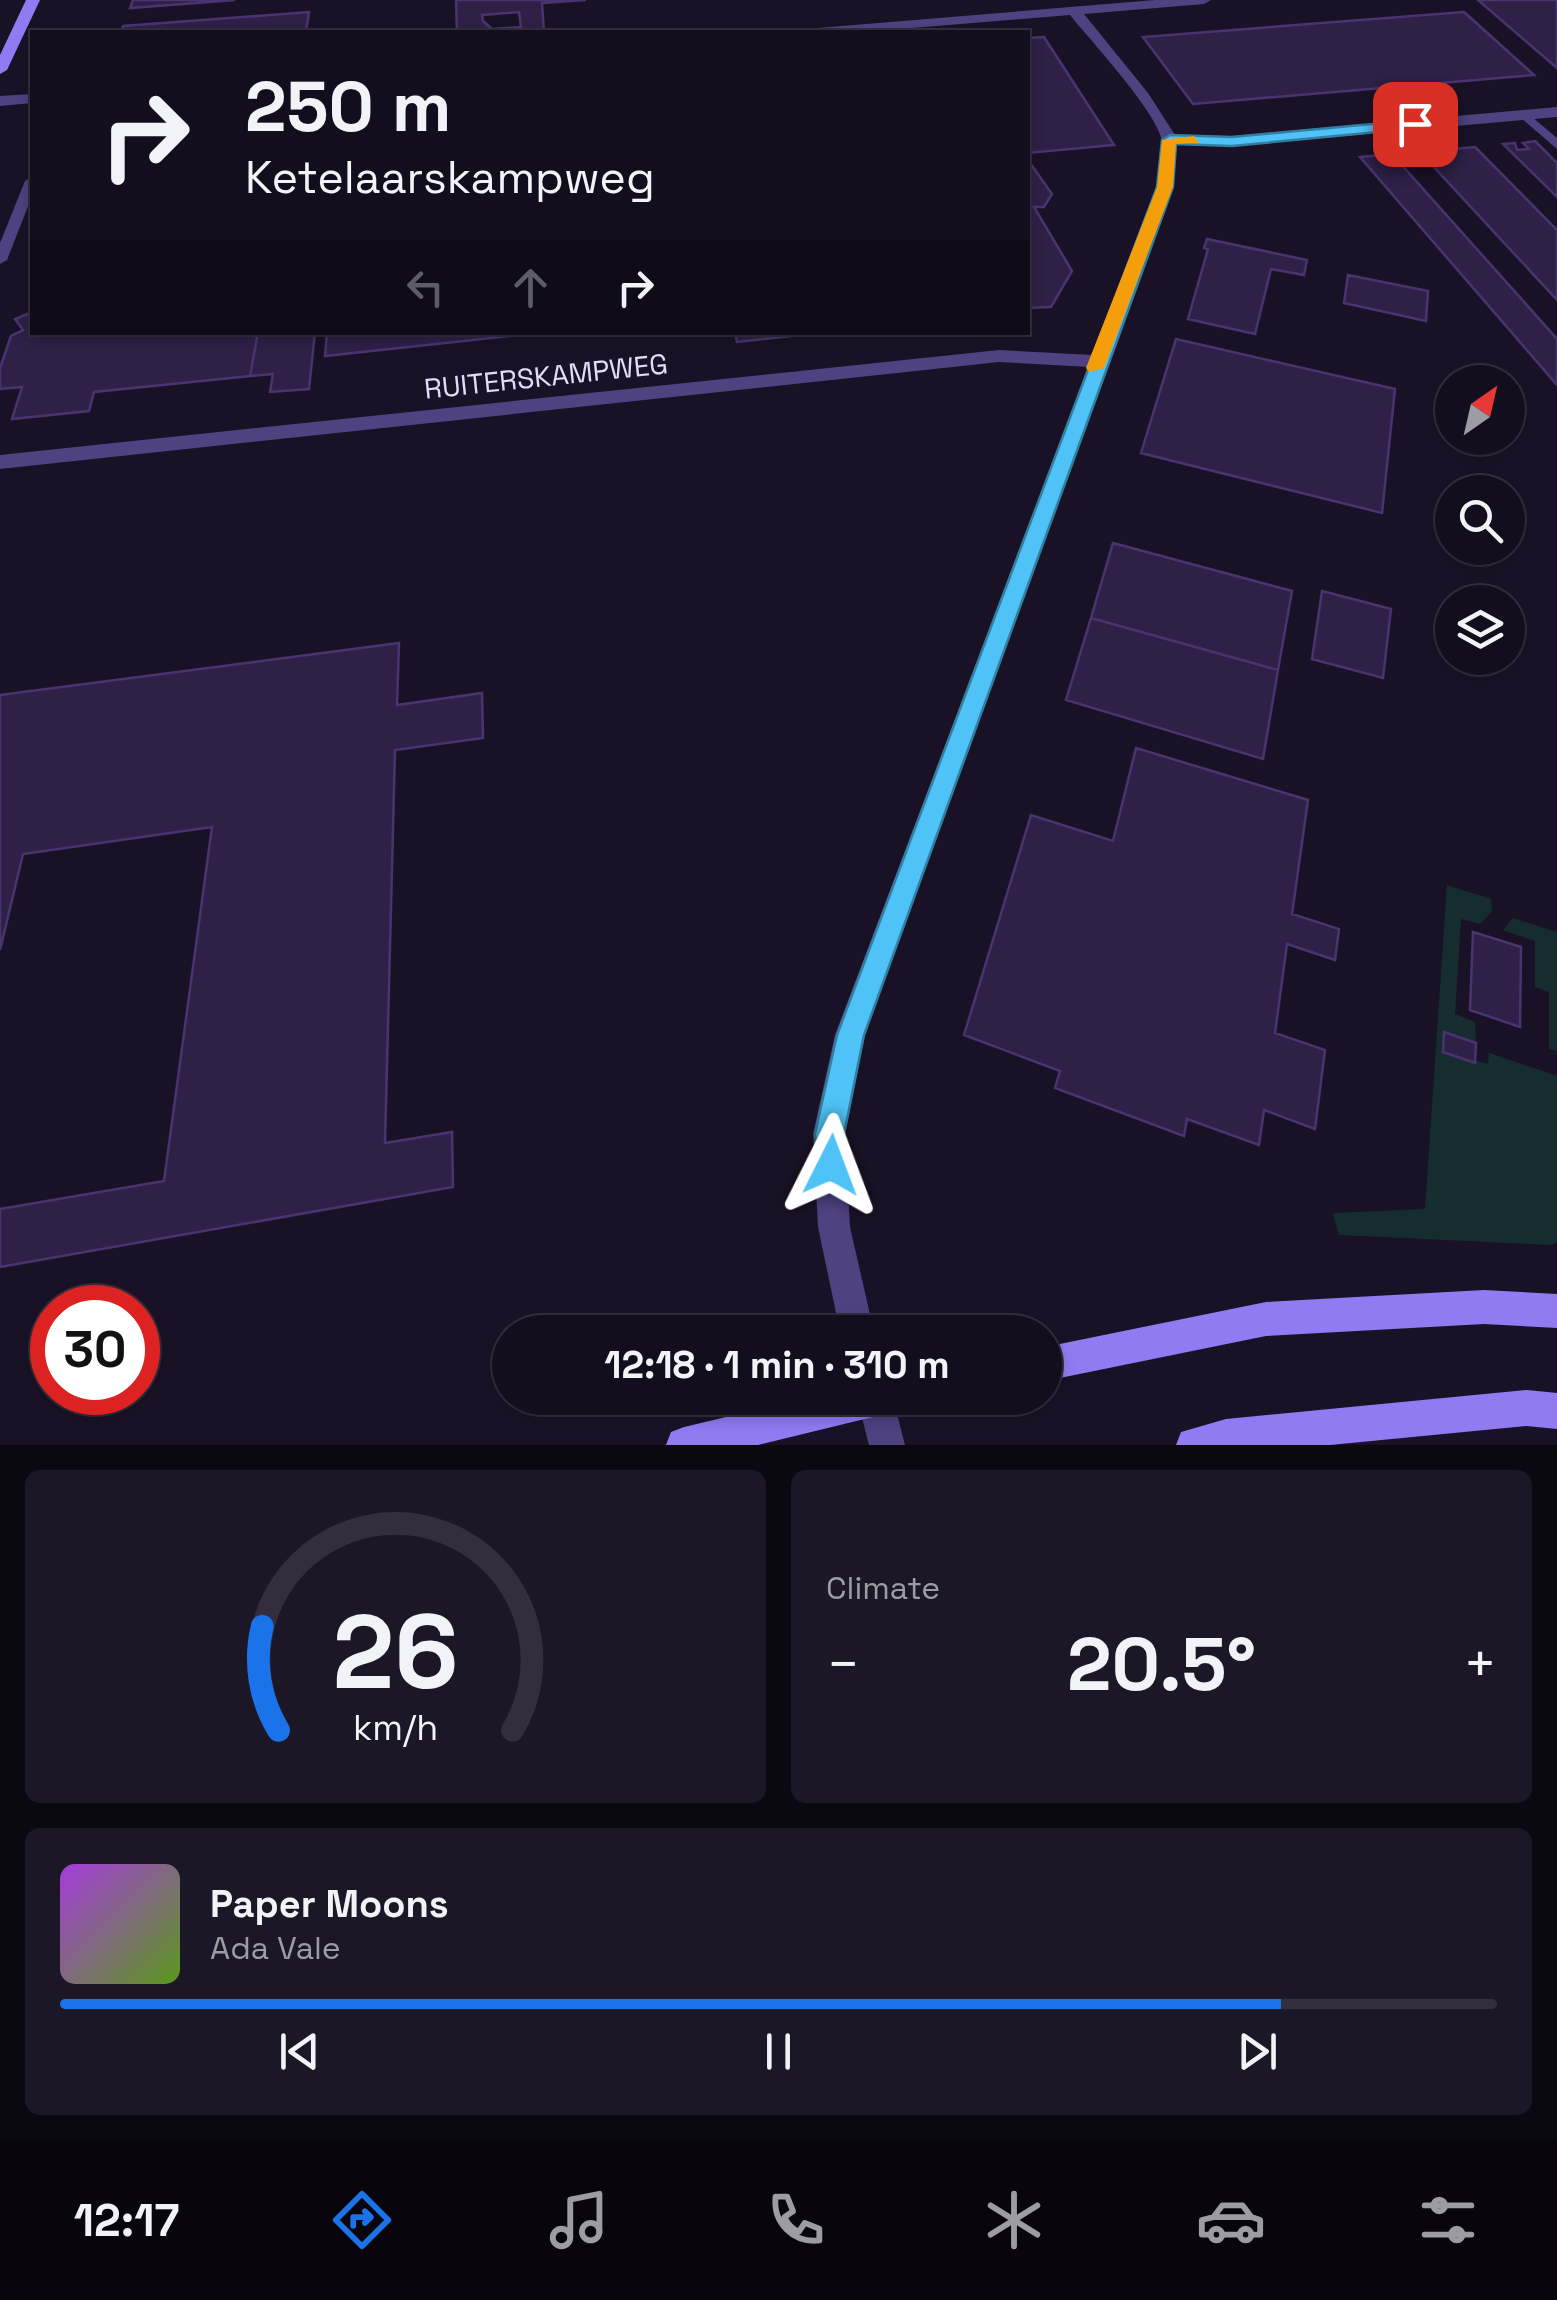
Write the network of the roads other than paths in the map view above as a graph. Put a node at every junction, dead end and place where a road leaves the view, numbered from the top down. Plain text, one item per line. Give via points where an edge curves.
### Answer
1 (33, 0) edge
2 (1204, 0) edge
3 (1074, 11) junction
4 (842, 30) edge
5 (0, 70) edge
6 (30, 99) edge
7 (0, 102) edge
8 (1557, 112) edge
9 (1524, 114) junction
10 (1170, 140) junction
11 (1557, 145) edge
12 (30, 186) edge
13 (0, 260) edge
14 (1098, 361) junction
15 (0, 462) edge
16 (1557, 1311) edge
17 (853, 1315) edge
18 (1062, 1361) edge
19 (1557, 1411) edge
20 (807, 1415) edge
21 (880, 1415) edge
22 (684, 1445) edge
23 (887, 1445) edge
24 (1194, 1445) edge

1 - 5 main road
2 - 3 street
3 - 4 street
3 - 10 street
6 - 7 street
8 - 9 street
9 - 10 street via 1232,141
9 - 11 lane
10 - 14 street via 1165,187
12 - 13 lane
14 - 15 street, RUITERSKAMPWEG via 1000,356
14 - 17 street via 850,1035 830,1134 834,1226
16 - 18 main road via 1484,1306 1266,1319
19 - 24 main road via 1489,1412
20 - 22 main road
21 - 23 street

